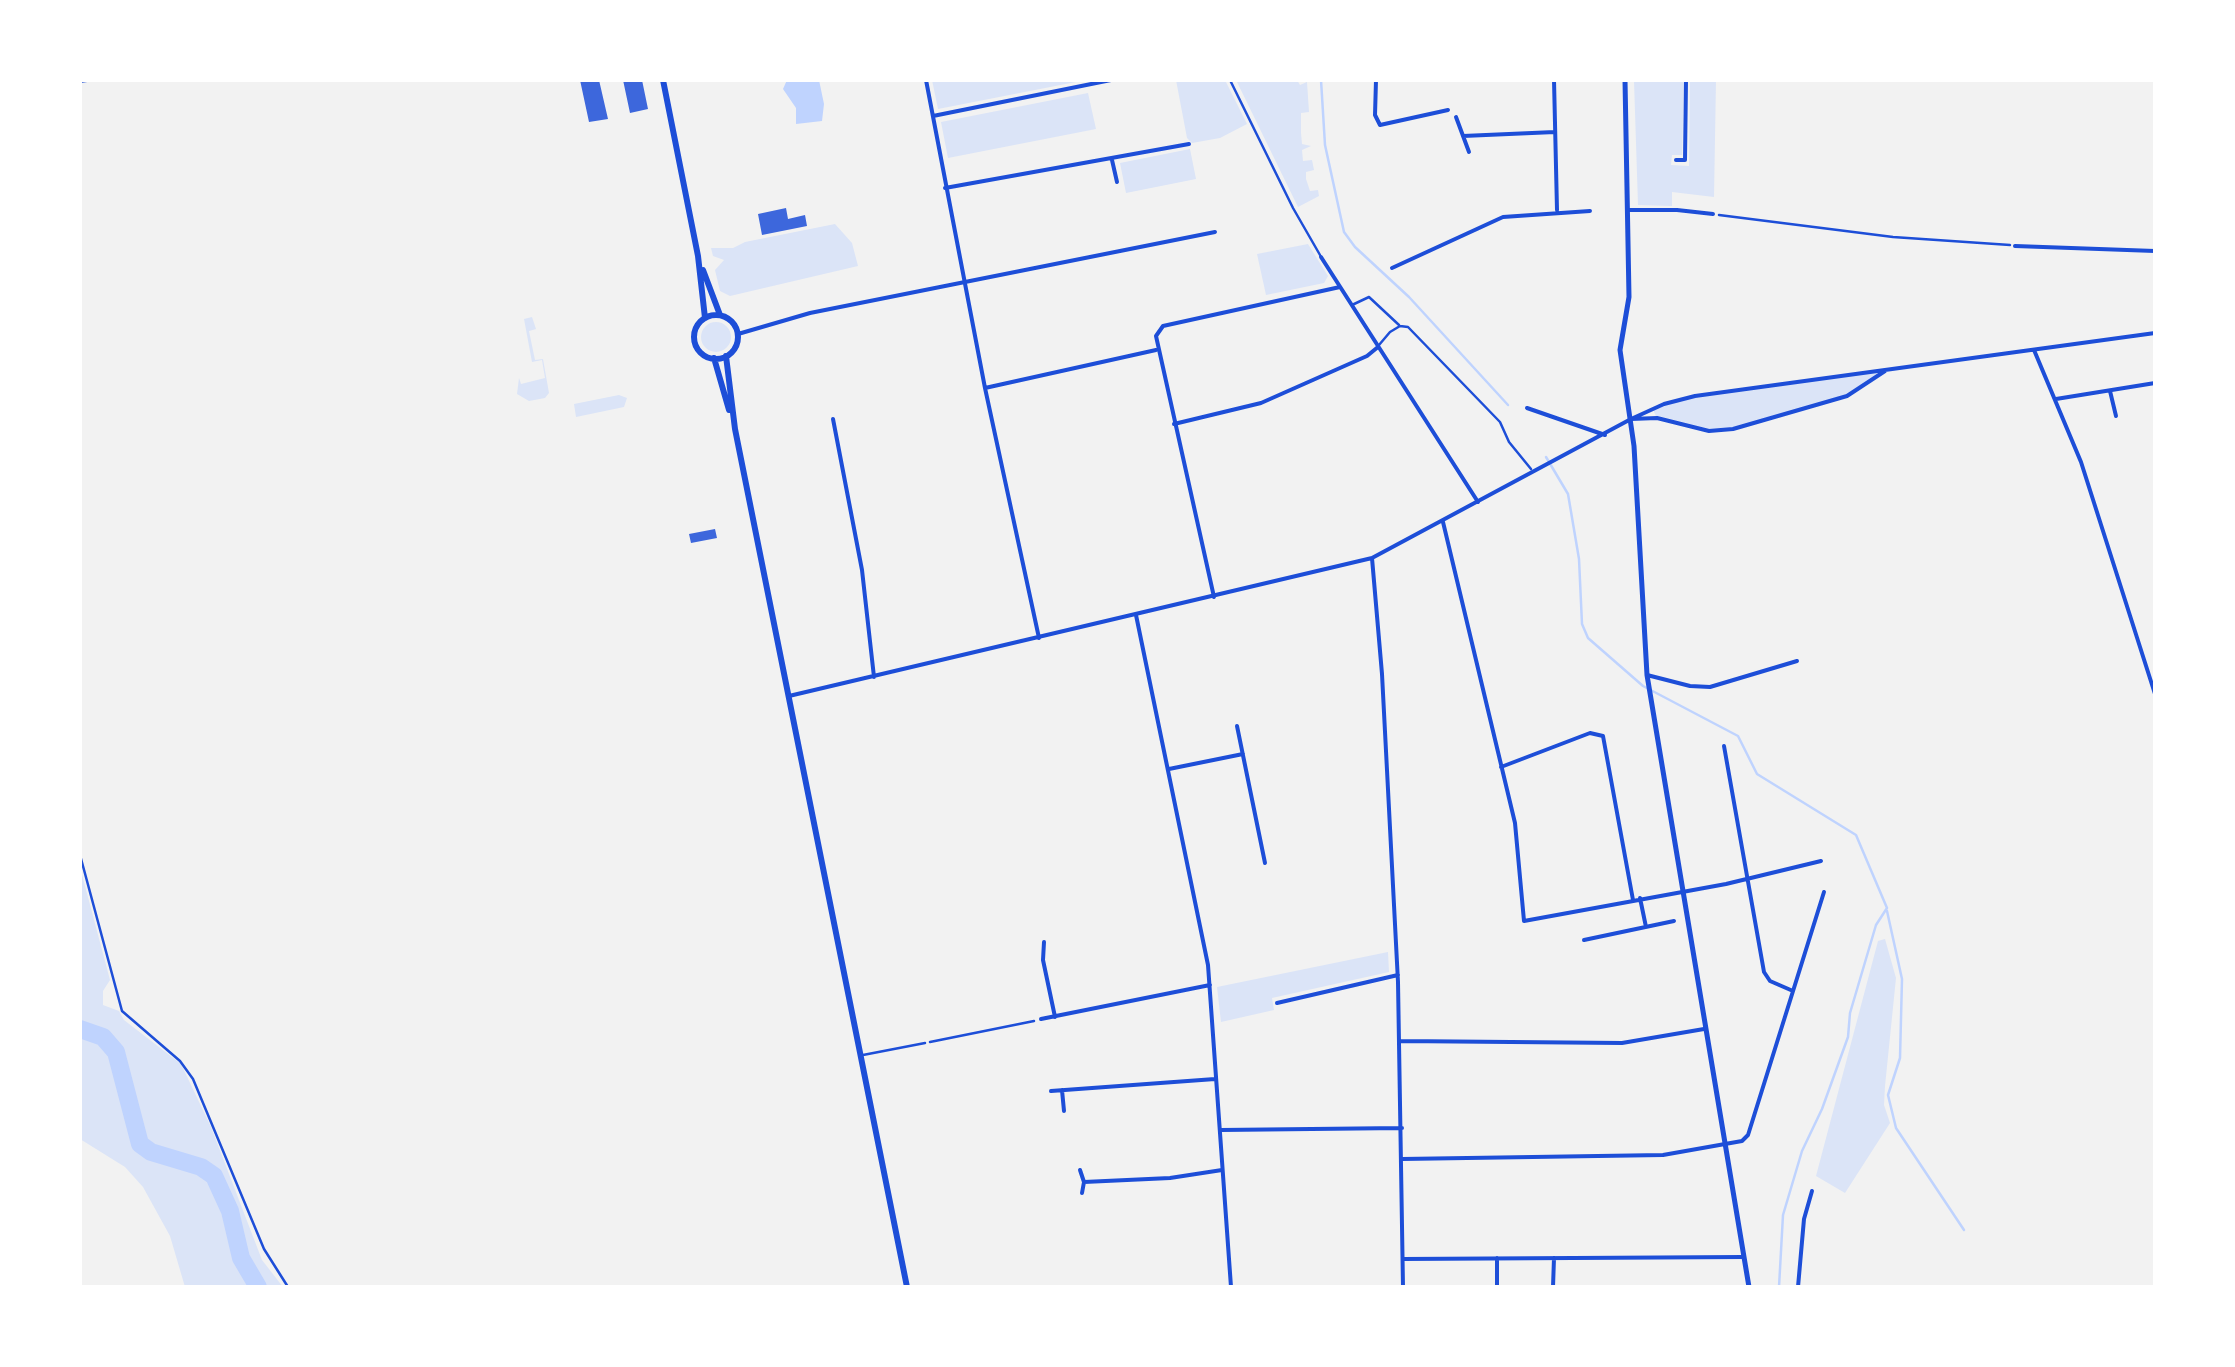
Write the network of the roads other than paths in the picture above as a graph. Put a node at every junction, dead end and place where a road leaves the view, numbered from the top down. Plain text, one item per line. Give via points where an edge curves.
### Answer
1 (663, 80) edge
2 (926, 80) edge
3 (1111, 80) edge
4 (1230, 80) edge
5 (1376, 80) edge
6 (1554, 80) edge
7 (1625, 80) edge
8 (1686, 80) edge
9 (1448, 110) dead end
10 (932, 116) junction
11 (1456, 116) dead end
12 (1555, 132) junction
13 (1463, 136) junction
14 (1189, 144) dead end
15 (1469, 152) dead end
16 (1112, 160) junction
17 (1676, 160) dead end
18 (1117, 182) dead end
19 (945, 188) junction
20 (1629, 210) junction
21 (1590, 211) dead end
22 (1557, 212) junction
23 (1713, 214) road end
24 (1216, 232) dead end
25 (2015, 246) road end
26 (2155, 251) edge
27 (698, 256) junction
28 (1321, 257) joint
29 (1392, 268) dead end
30 (964, 281) junction
31 (1340, 287) junction
32 (1352, 305) junction
33 (720, 316) junction
34 (706, 318) junction
35 (1400, 326) junction
36 (2155, 333) edge
37 (738, 334) junction
38 (1378, 347) junction
39 (1157, 350) junction
40 (2034, 350) junction
41 (726, 356) junction
42 (714, 358) junction
43 (1885, 371) junction
44 (2155, 384) edge
45 (985, 388) junction
46 (2110, 391) junction
47 (2054, 400) junction
48 (1526, 408) dead end
49 (2116, 416) dead end
50 (832, 419) dead end
51 (1631, 419) junction
52 (1174, 424) junction
53 (735, 429) junction
54 (1605, 435) junction
55 (1533, 472) junction
56 (1478, 502) junction
57 (1443, 522) junction
58 (1372, 558) junction
59 (1214, 597) junction
60 (1136, 615) junction
61 (1039, 638) junction
62 (1797, 661) dead end
63 (874, 676) junction
64 (1648, 677) junction
65 (2155, 694) edge
66 (789, 696) junction
67 (1237, 726) dead end
68 (1724, 746) dead end
69 (1243, 754) junction
70 (1501, 767) junction
71 (1170, 769) junction
72 (1821, 861) dead end
73 (1265, 863) dead end
74 (1748, 879) junction
75 (1682, 890) junction
76 (1824, 892) dead end
77 (1640, 898) junction
78 (1633, 900) junction
79 (1674, 922) dead end
80 (1646, 927) junction
81 (1584, 940) dead end
82 (1044, 942) dead end
83 (1398, 975) junction
84 (1210, 985) junction
85 (1793, 991) junction
86 (1277, 1003) dead end
87 (1055, 1016) junction
88 (1041, 1020) road end
89 (1706, 1029) junction
90 (1400, 1041) junction
91 (926, 1043) road end
92 (861, 1056) junction
93 (1218, 1079) junction
94 (1062, 1090) junction
95 (1050, 1091) dead end
96 (1064, 1111) dead end
97 (1402, 1128) junction
98 (1220, 1130) junction
99 (1726, 1144) junction
100 (1402, 1159) junction
101 (1080, 1170) dead end
102 (1222, 1170) junction
103 (1084, 1182) junction
104 (1812, 1190) dead end
105 (1082, 1193) dead end
106 (1744, 1257) junction
107 (1497, 1258) junction
108 (1554, 1258) junction
109 (1403, 1259) junction
110 (907, 1287) edge
111 (1230, 1287) edge
112 (1403, 1287) edge
113 (1498, 1287) edge
114 (1553, 1287) edge
115 (1749, 1287) edge
116 (1798, 1287) edge

1 - 27 main road
2 - 10 street
3 - 10 street
4 - 28 lane
5 - 9 street via 1380,125
6 - 12 street
7 - 20 street
8 - 17 street via 1685,160
10 - 19 street
11 - 13 street
12 - 13 street
12 - 22 street
13 - 15 street
14 - 16 street
16 - 18 street
16 - 19 street
19 - 30 street
20 - 23 street
20 - 51 street via 1629,297 1620,350
21 - 22 street
22 - 29 street via 1503,217
24 - 30 street
25 - 26 street
27 - 33 main road
27 - 34 main road
28 - 31 street
30 - 37 street
30 - 45 street
31 - 32 street
31 - 39 street via 1162,326
32 - 35 lane via 1369,296
32 - 38 street
33 - 34 main road
33 - 37 main road
34 - 42 main road via 695,342
35 - 38 lane
35 - 55 lane via 1494,415
36 - 40 street
37 - 41 main road
38 - 52 street via 1261,402
38 - 56 street
39 - 45 street
39 - 52 street
40 - 43 street
40 - 47 street
41 - 42 main road
41 - 53 main road
42 - 53 main road
43 - 51 street via 1695,396
43 - 51 street via 1847,396 1733,429
44 - 46 street
45 - 61 street
46 - 47 street
46 - 49 street
47 - 65 street via 2081,462
48 - 54 street
50 - 63 street via 862,570
51 - 54 street
51 - 64 street
52 - 59 street
53 - 66 main road
54 - 55 street
55 - 56 street
56 - 57 street
57 - 58 street
57 - 70 street
58 - 59 street
58 - 83 street
59 - 60 street
60 - 61 street
60 - 71 street
61 - 63 street
62 - 64 street via 1710,687
63 - 66 street
64 - 75 street
66 - 92 main road
67 - 69 street
68 - 74 street
69 - 71 street
69 - 73 street
70 - 78 street via 1515,823 1524,921
70 - 78 street via 1590,733 1603,736
71 - 84 street
72 - 74 street
74 - 75 street
74 - 85 street via 1764,972
75 - 77 street
75 - 89 street
76 - 85 street
77 - 78 street
77 - 80 street
79 - 80 street
80 - 81 street
82 - 87 street
83 - 86 street
83 - 90 street
84 - 87 street
84 - 93 street
85 - 99 street via 1748,1135
87 - 88 street
89 - 90 street via 1622,1043
89 - 99 street
90 - 97 street
91 - 92 lane
92 - 110 main road
93 - 94 street
93 - 98 street
94 - 95 street
94 - 96 street
97 - 98 street
97 - 100 street
98 - 102 street
99 - 100 street via 1663,1154
99 - 106 street
100 - 109 street
101 - 103 street
102 - 103 street
102 - 111 street
103 - 105 street
104 - 116 street
106 - 108 street
106 - 115 street
107 - 108 street
107 - 109 street
107 - 113 street
108 - 114 street
109 - 112 street

